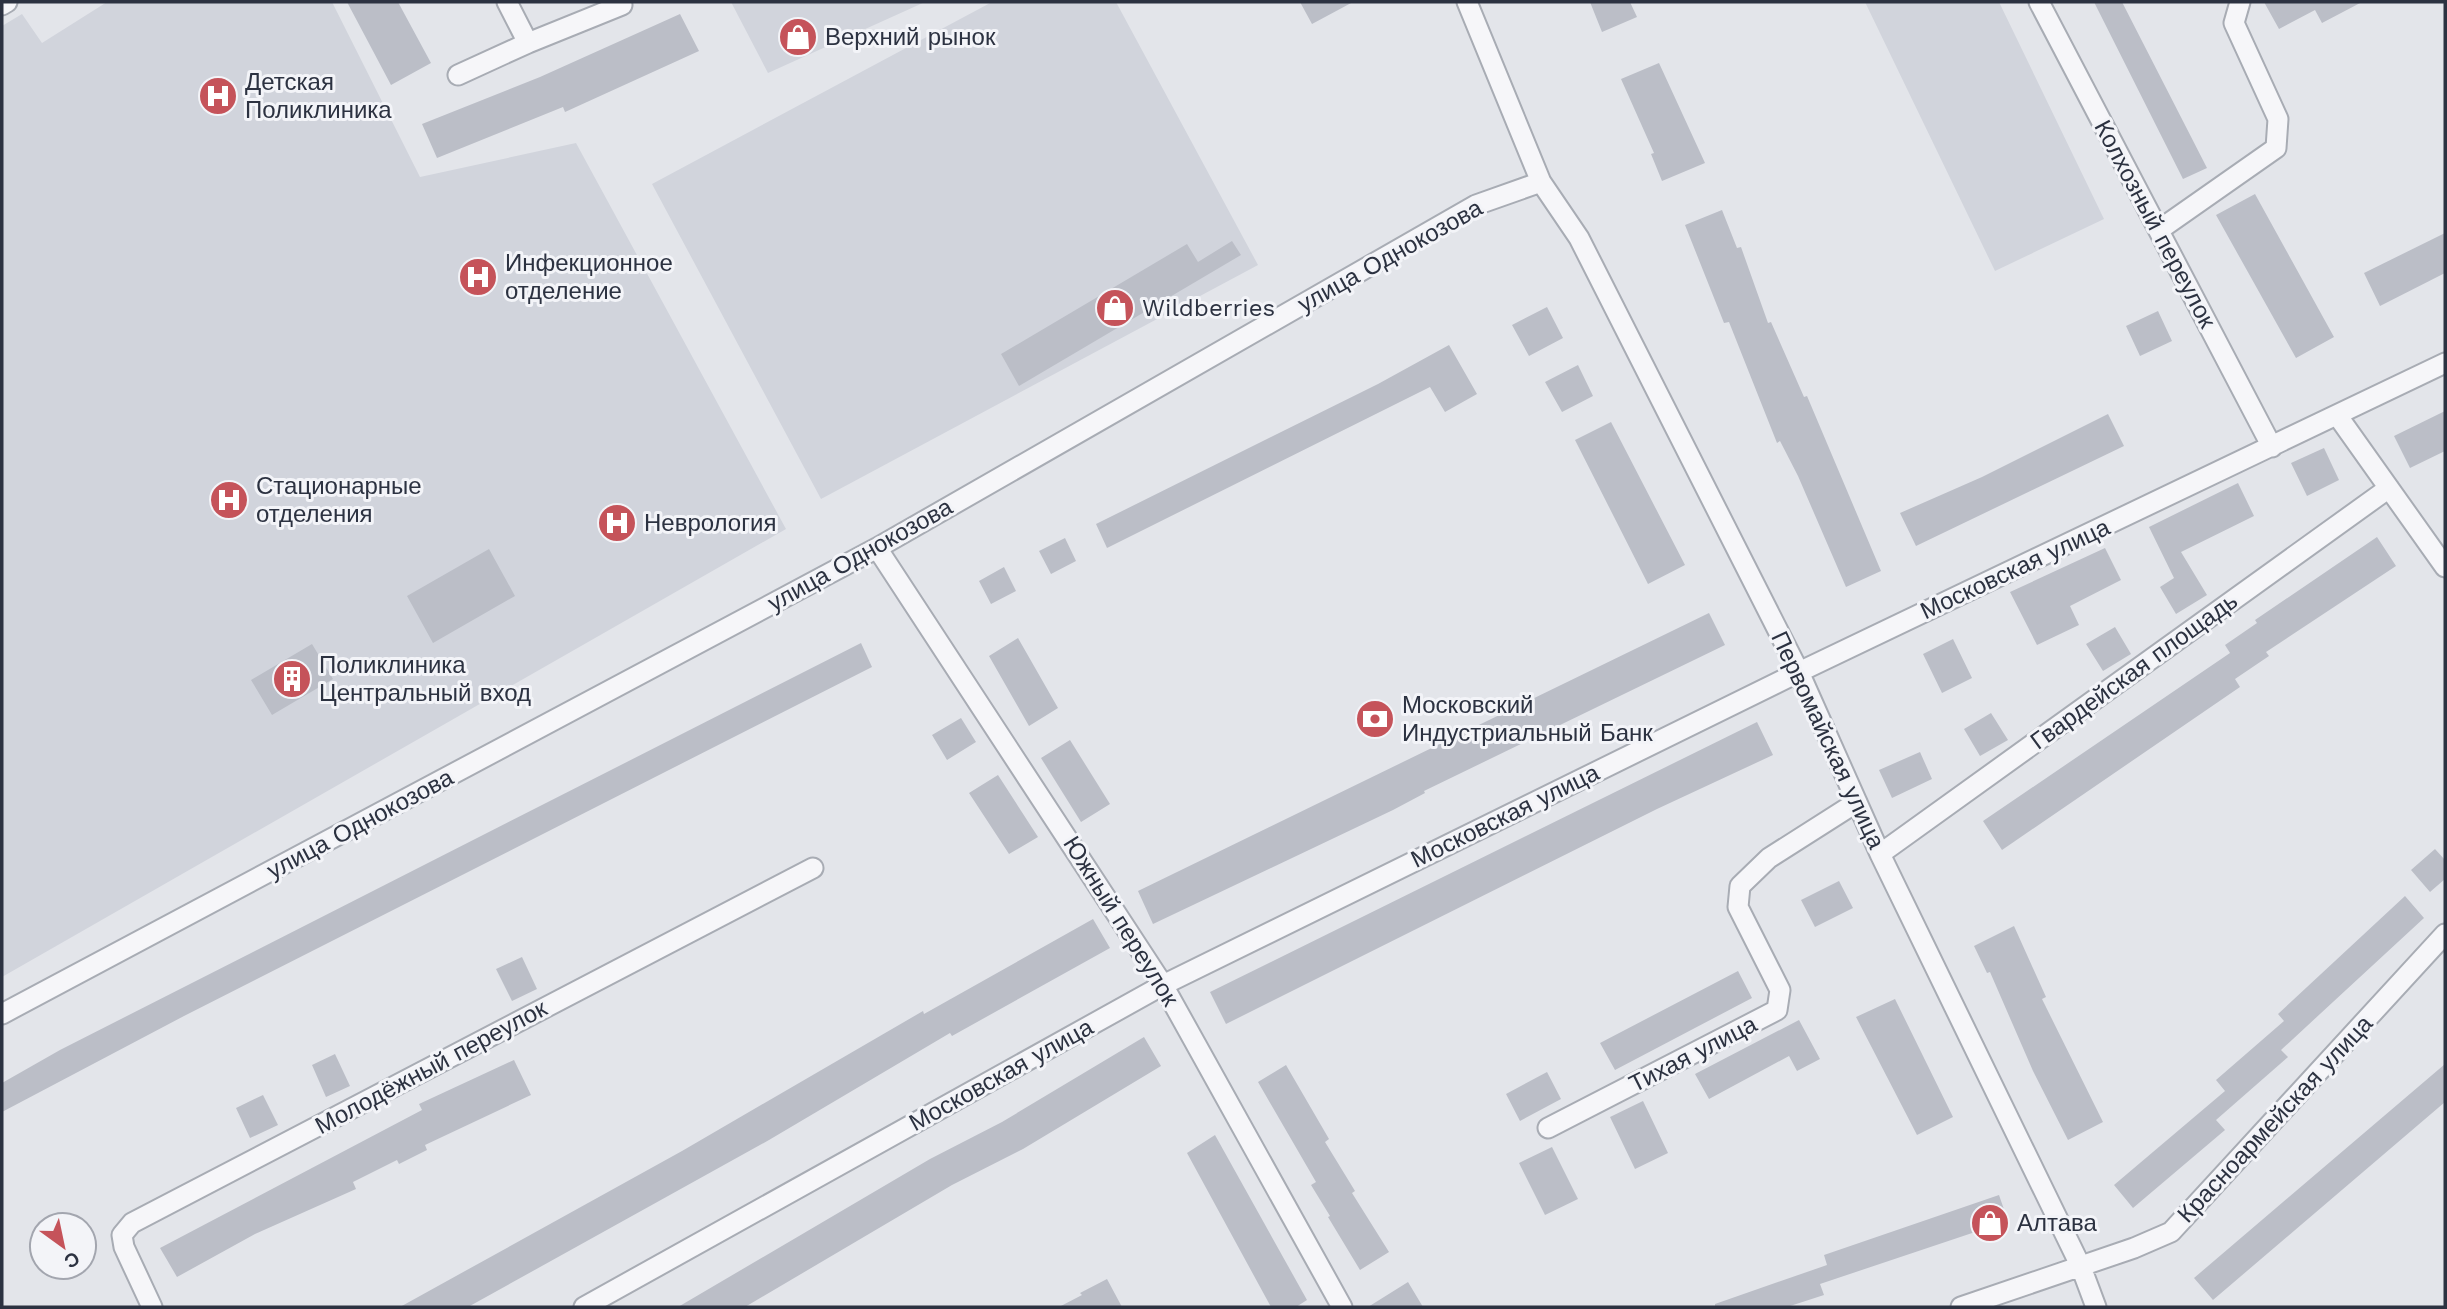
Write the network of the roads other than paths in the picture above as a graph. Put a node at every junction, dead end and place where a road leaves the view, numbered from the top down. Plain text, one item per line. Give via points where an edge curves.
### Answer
1 (7, 2) edge
2 (507, 2) edge
3 (1467, 2) edge
4 (2039, 2) edge
5 (2240, 2) edge
6 (2, 5) edge
7 (622, 5) dead end
8 (528, 43) junction
9 (458, 75) dead end
10 (1541, 182) junction
11 (2158, 230) junction
12 (2445, 363) edge
13 (2337, 415) junction
14 (2272, 447) junction
15 (2389, 488) junction
16 (877, 548) junction
17 (2445, 567) edge
18 (1799, 672) junction
19 (1857, 803) junction
20 (1880, 854) junction
21 (813, 868) dead end
22 (2445, 934) edge
23 (1163, 985) junction
24 (2, 1014) edge
25 (1548, 1128) dead end
26 (2081, 1267) junction
27 (152, 1307) edge
28 (584, 1307) edge
29 (1342, 1307) edge
30 (1961, 1307) edge
31 (2096, 1307) edge

1 - 6 street
2 - 8 street
3 - 10 street
4 - 11 street, Колхозный переулок
5 - 11 street via 2234,23 2278,119 2276,148
7 - 8 street
8 - 9 street
10 - 16 street, улица Однокозова via 1476,205
10 - 18 street, Первомайская улица via 1579,239
11 - 14 street, Колхозный переулок
12 - 13 street, Московская улица
13 - 14 street, Московская улица
13 - 15 street
14 - 18 street, Московская улица
15 - 17 street
15 - 20 street, Гвардейская площадь
16 - 23 street, Южный переулок
16 - 24 street, улица Однокозова
18 - 19 street, Первомайская улица
18 - 23 street, Московская улица
19 - 20 street, Первомайская улица
19 - 25 street, Тихая улица via 1769,858 1740,886 1738,907 1780,990 1777,1010
20 - 26 street, Первомайская улица
21 - 27 street, Молодёжный переулок via 132,1223 122,1234 124,1247
22 - 26 street, Красноармейская улица via 2171,1232
23 - 28 street, Московская улица
23 - 29 street, Южный переулок
26 - 30 street, Красноармейская улица
26 - 31 street, Первомайская улица

